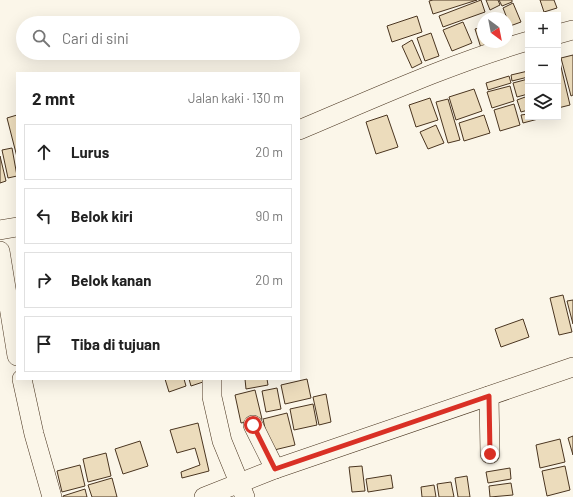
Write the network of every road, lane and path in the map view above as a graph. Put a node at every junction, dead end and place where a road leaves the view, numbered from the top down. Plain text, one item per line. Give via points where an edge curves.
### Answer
1 (573, 30) edge
2 (561, 33) edge
3 (525, 42) edge
4 (300, 130) edge
5 (16, 227) edge
6 (0, 230) edge
7 (0, 251) edge
8 (11, 350) edge
9 (573, 367) edge
10 (22, 380) edge
11 (212, 380) edge
12 (489, 396) junction
13 (253, 425) dead end
14 (490, 454) dead end
15 (275, 469) junction
16 (242, 490) edge
17 (52, 497) edge
18 (204, 497) edge

1 - 2 street
3 - 4 street via 460,62
5 - 6 street
7 - 8 street
9 - 12 street
10 - 17 street
11 - 16 street via 213,403 222,441
12 - 14 street
12 - 15 street
13 - 15 street
15 - 16 street
16 - 18 street

